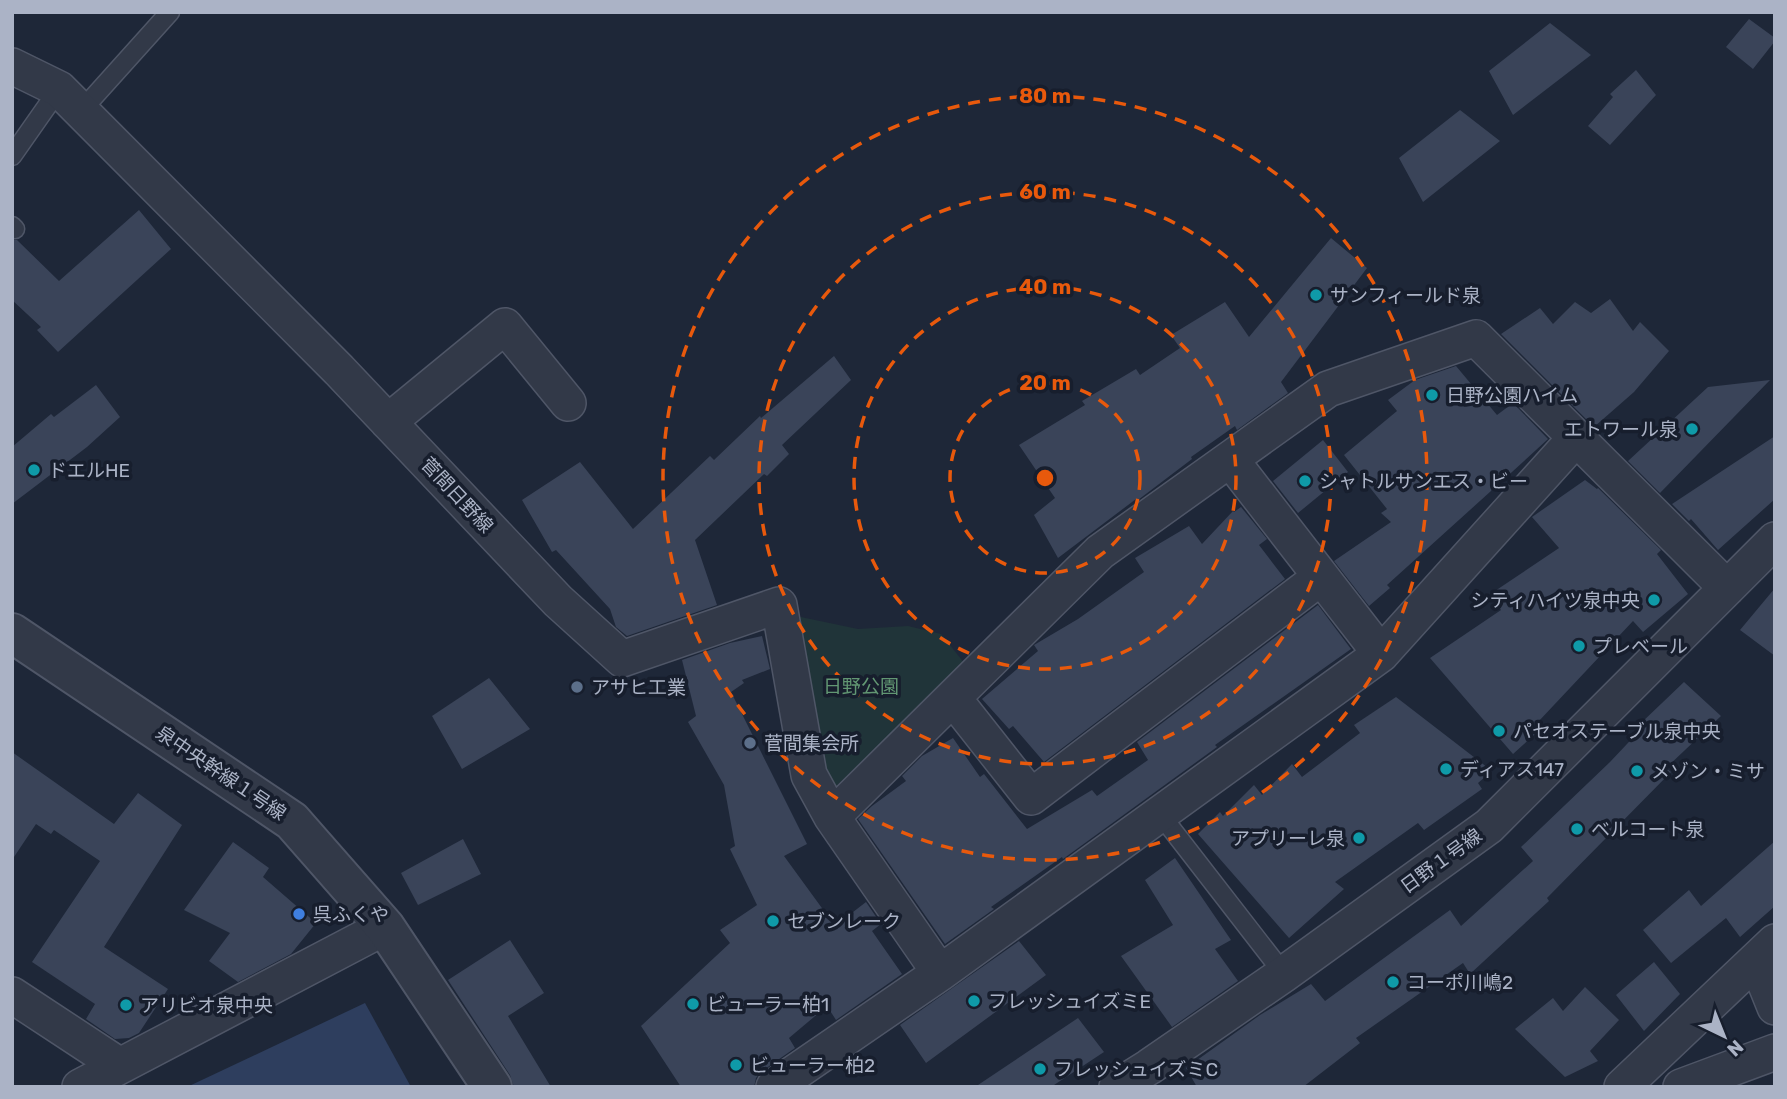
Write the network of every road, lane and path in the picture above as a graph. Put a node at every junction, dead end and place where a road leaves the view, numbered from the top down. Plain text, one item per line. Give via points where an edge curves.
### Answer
1 (170, 12) edge
2 (12, 66) edge
3 (70, 100) junction
4 (12, 156) edge
5 (568, 403) dead end
6 (388, 422) junction
7 (1576, 438) junction
8 (1230, 459) junction
9 (1775, 540) edge
10 (1321, 577) junction
11 (1727, 588) junction
12 (12, 633) edge
13 (1381, 654) junction
14 (953, 698) junction
15 (1160, 814) junction
16 (832, 817) junction
17 (386, 927) junction
18 (1765, 951) edge
19 (940, 973) junction
20 (1284, 974) junction
21 (12, 995) edge
22 (1775, 1007) edge
23 (1775, 1052) edge
24 (120, 1066) junction
25 (80, 1087) edge
26 (492, 1087) edge
27 (774, 1087) edge
28 (1117, 1087) edge
29 (1622, 1087) edge
30 (1681, 1087) edge

1 - 3 lane
2 - 3 street, 菅間日野線
3 - 4 lane
3 - 6 street, 菅間日野線
5 - 6 street via 505,326
6 - 16 street, 菅間日野線 via 558,601 622,659 779,605 809,775
7 - 8 street via 1476,338 1328,389
7 - 11 street
7 - 13 street
8 - 10 street
8 - 14 street via 1100,552
9 - 11 street, 日野１号線
10 - 13 street
10 - 14 street via 1031,797
11 - 20 street, 日野１号線 via 1489,826
12 - 17 street, 泉中央幹線１号線 via 292,821
13 - 15 street
14 - 16 street
15 - 19 street
15 - 20 lane
16 - 19 street
17 - 24 street
17 - 26 street, 泉中央幹線１号線
18 - 22 street
18 - 29 street
19 - 27 street
20 - 28 street, 日野１号線
21 - 24 street
23 - 30 street
24 - 25 street

